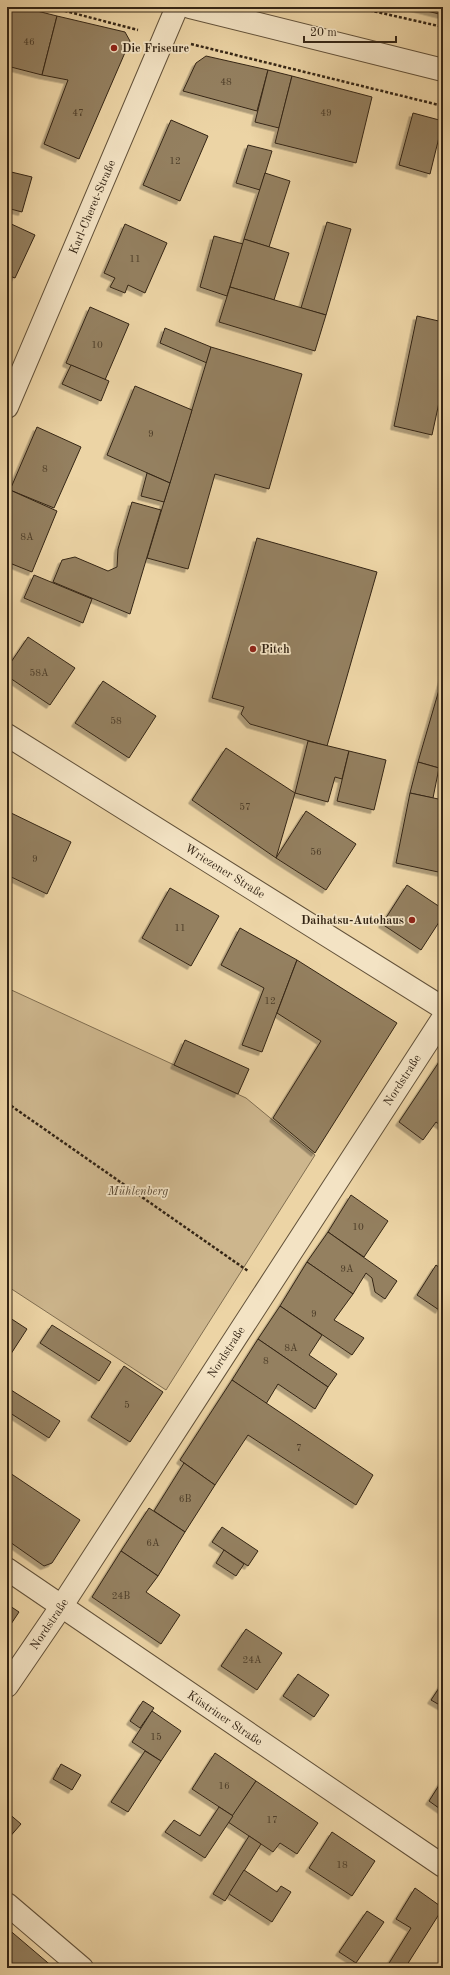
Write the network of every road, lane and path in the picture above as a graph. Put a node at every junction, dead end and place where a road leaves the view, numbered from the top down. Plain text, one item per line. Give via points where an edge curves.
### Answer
1 (50, 7) edge
2 (177, 7) edge
3 (190, 7) edge
4 (355, 7) edge
5 (220, 10) edge
6 (443, 28) edge
7 (164, 37) junction
8 (443, 70) edge
9 (443, 106) edge
10 (7, 407) edge
11 (7, 735) edge
12 (443, 1008) edge
13 (443, 1018) edge
14 (7, 1103) edge
15 (269, 1286) junction
16 (7, 1569) edge
17 (61, 1607) junction
18 (7, 1686) edge
19 (442, 1865) edge
20 (7, 1904) edge
21 (82, 1968) edge

1 - 7 path
2 - 7 street, Karl-Cheret-Straße
3 - 5 street
4 - 6 path
5 - 8 street
7 - 9 path
7 - 10 street, Karl-Cheret-Straße
11 - 12 street, Wriezener Straße
13 - 15 street, Nordstraße
14 - 15 path
15 - 17 street, Nordstraße
16 - 17 street, Küstriner Straße
17 - 18 street, Nordstraße
17 - 19 street, Küstriner Straße
20 - 21 street

